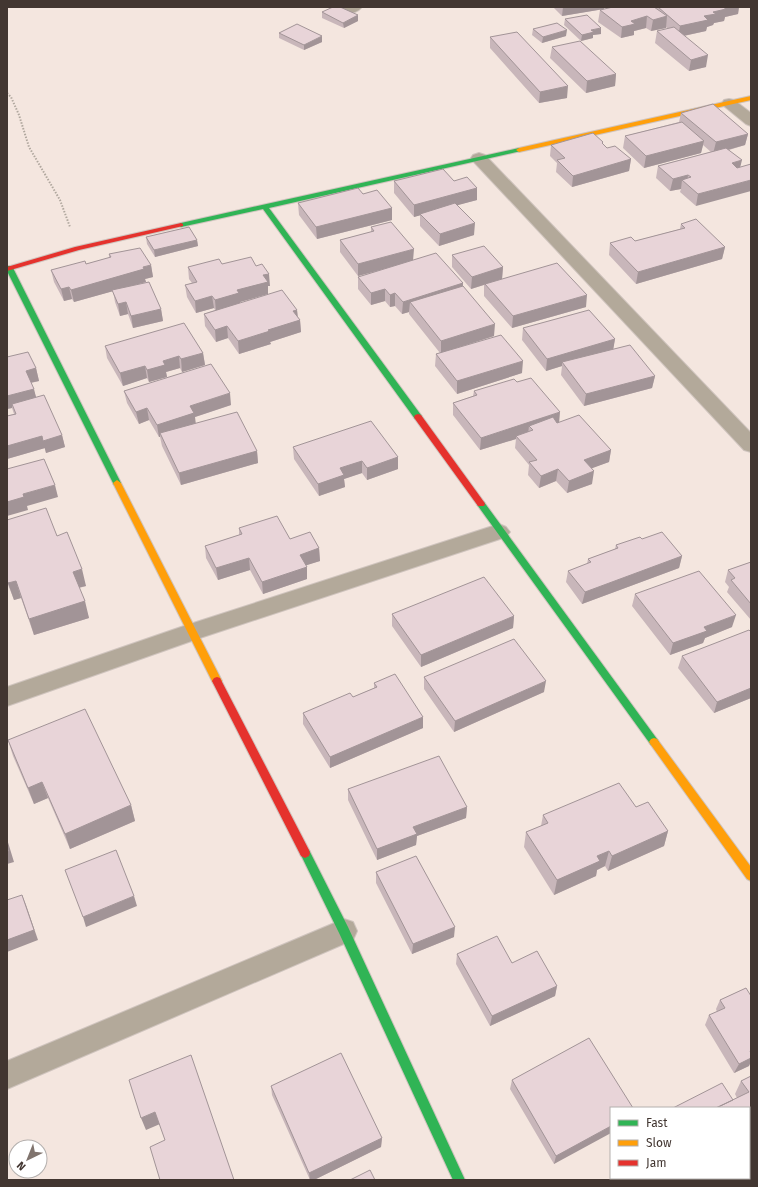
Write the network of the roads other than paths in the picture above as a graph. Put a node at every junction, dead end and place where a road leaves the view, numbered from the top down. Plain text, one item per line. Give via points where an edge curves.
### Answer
1 (751, 98) edge
2 (729, 103) junction
3 (751, 121) edge
4 (479, 158) junction
5 (264, 206) junction
6 (8, 268) edge
7 (751, 445) edge
8 (500, 532) junction
9 (192, 632) junction
10 (7, 697) edge
11 (751, 876) edge
12 (344, 931) junction
13 (7, 1075) edge
14 (459, 1180) edge

1 - 2 street
2 - 3 street
2 - 4 street
4 - 5 street
4 - 7 street
5 - 6 street via 77,248
5 - 8 street
6 - 9 street
8 - 9 street
8 - 11 street
9 - 10 street
9 - 12 street
12 - 13 street
12 - 14 street

